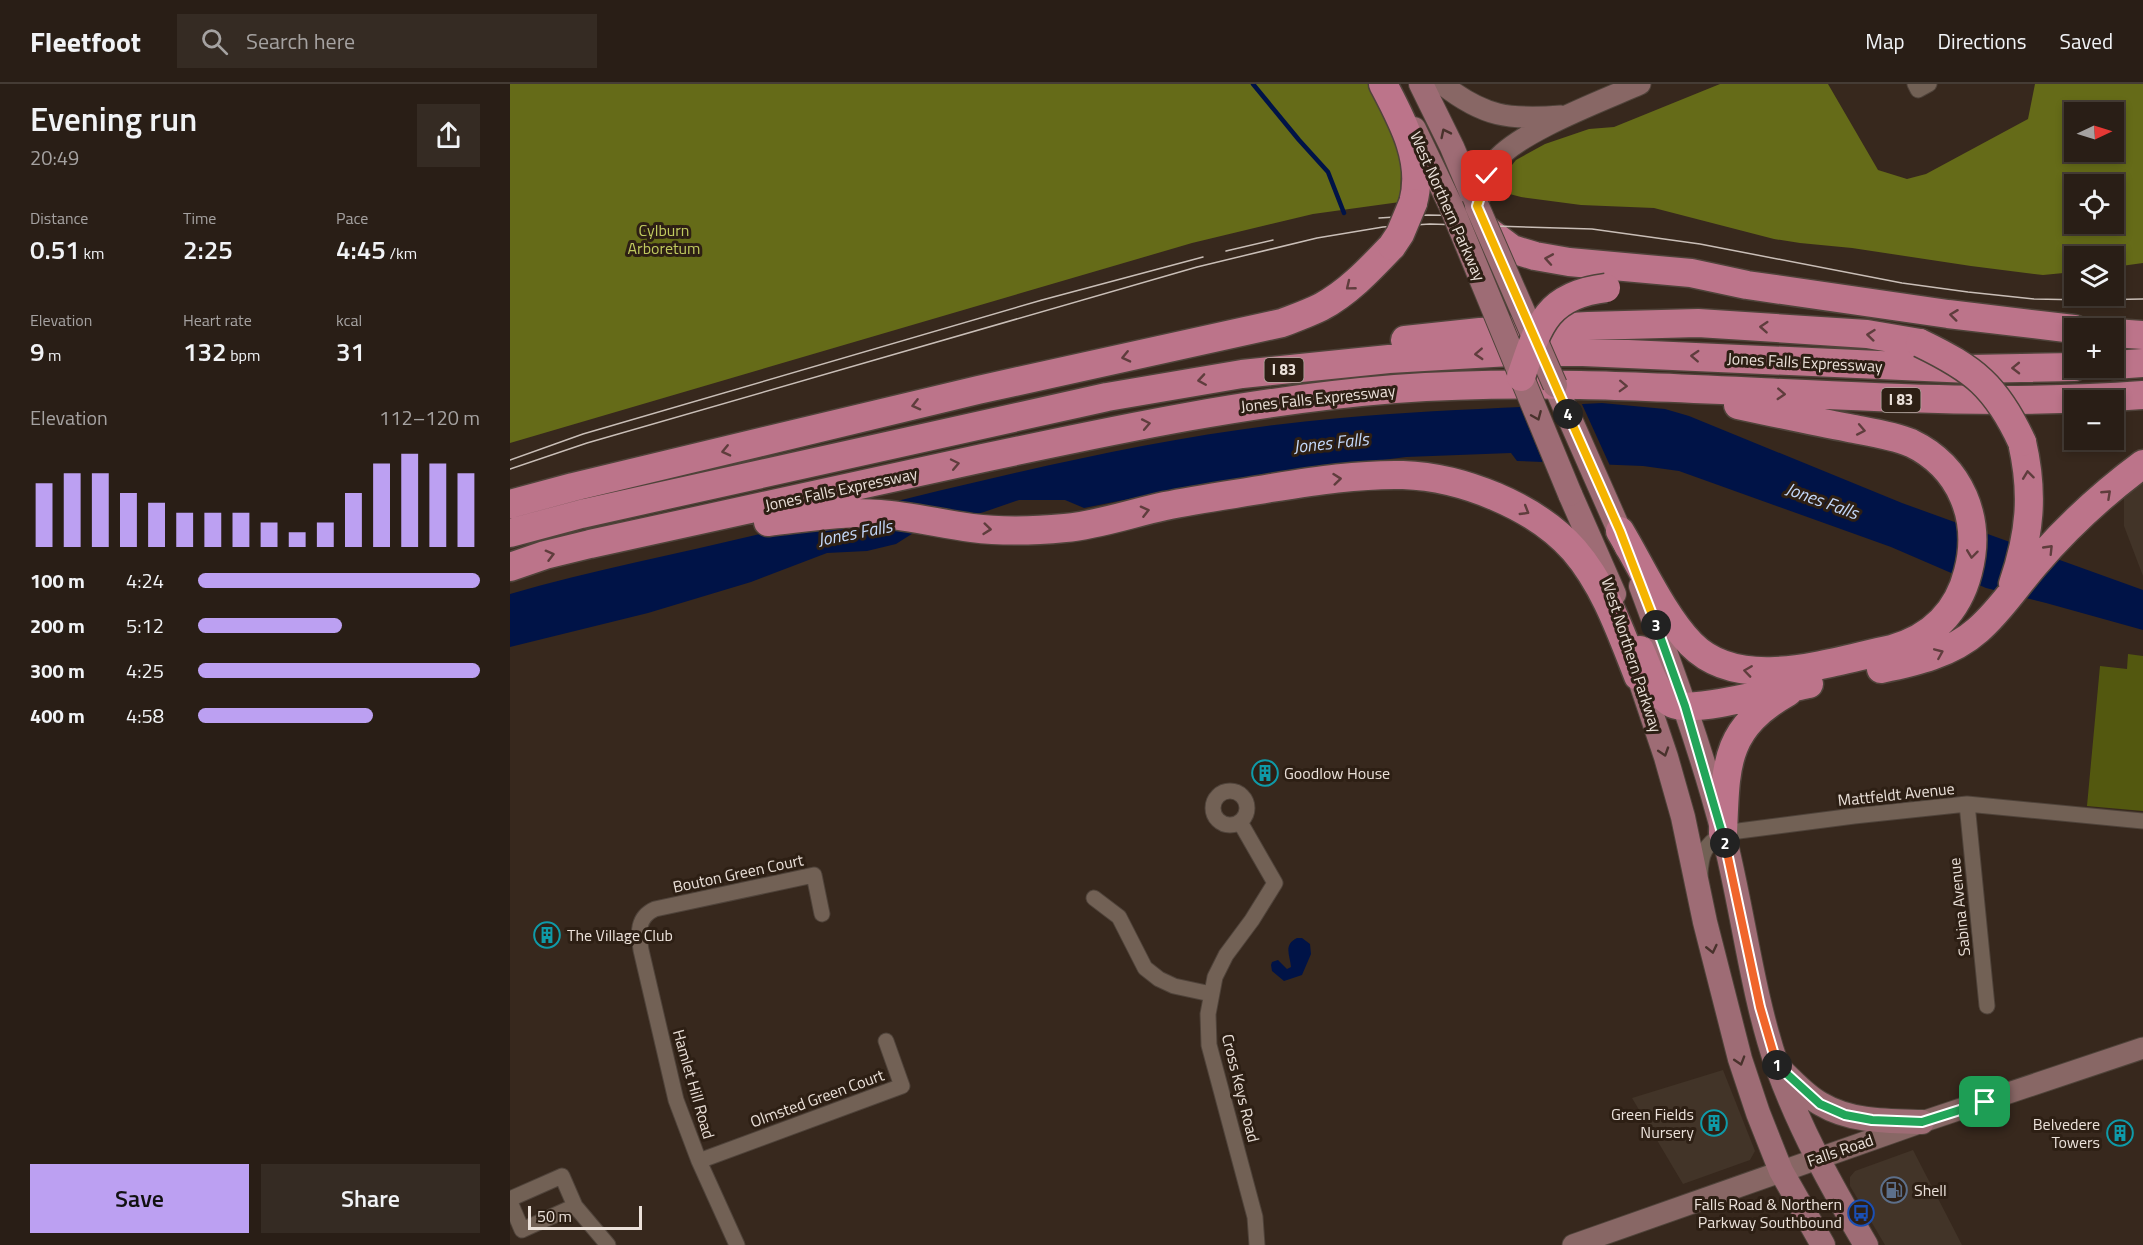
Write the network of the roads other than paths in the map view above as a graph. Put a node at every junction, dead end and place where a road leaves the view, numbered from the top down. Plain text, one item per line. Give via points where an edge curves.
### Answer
1 (1384, 84) edge
2 (1421, 84) edge
3 (1442, 84) edge
4 (1640, 84) edge
5 (1915, 84) edge
6 (1929, 84) edge
7 (1567, 116) junction
8 (1482, 218) junction
9 (1607, 277) junction
10 (2064, 328) edge
11 (2124, 334) edge
12 (2143, 335) edge
13 (1534, 336) junction
14 (2143, 363) edge
15 (2124, 364) edge
16 (2064, 367) edge
17 (1242, 374) junction
18 (1521, 377) junction
19 (1660, 387) junction
20 (2143, 395) edge
21 (2143, 464) edge
22 (510, 504) edge
23 (1620, 531) junction
24 (510, 533) edge
25 (590, 544) junction
26 (510, 567) edge
27 (1615, 596) junction
28 (2000, 607) junction
29 (1638, 676) junction
30 (1801, 686) junction
31 (1685, 706) junction
32 (1967, 804) junction
33 (2143, 821) edge
34 (1240, 822) dead end
35 (1723, 833) junction
36 (1699, 893) junction
37 (1094, 898) dead end
38 (822, 914) dead end
39 (639, 925) joint
40 (1210, 993) junction
41 (1987, 1006) dead end
42 (886, 1041) dead end
43 (2143, 1048) edge
44 (1777, 1066) junction
45 (1922, 1122) junction
46 (1816, 1159) junction
47 (699, 1161) junction
48 (1781, 1171) junction
49 (510, 1201) edge
50 (575, 1206) junction
51 (608, 1245) edge
52 (737, 1245) edge
53 (1257, 1245) edge
54 (1573, 1245) edge
55 (1823, 1245) edge
56 (1866, 1245) edge

1 - 18 main road, West Northern Parkway, bridge via 1409,120 1451,206
1 -> 22 highway, bridge via 1410,139 1417,182 1414,200 1392,246 1369,270 1321,307 1282,323 978,390
8 -> 2 main road, West Northern Parkway
3 - 7 main road via 1491,113 1516,118
4 - 7 main road
5 - 6 street via 1918,90
7 - 8 main road via 1515,143 1493,165 1487,176
9 -> 8 highway via 1512,249
8 - 13 main road, West Northern Parkway, bridge
10 -> 9 highway via 1747,285
9 - 13 highway, bridge via 1563,301 1548,314
11 - 12 highway
13 - 18 highway, bridge
13 - 23 main road, West Northern Parkway, bridge
14 - 15 highway
16 -> 17 highway, Jones Falls Expressway / I 83 via 1970,369 1510,352
17 -> 24 highway, Jones Falls Expressway / I 83 via 1096,399
28 -> 17 highway, bridge via 2020,563 2029,509 2028,467 2022,442 2007,411 1984,383 1961,364 1920,343 1867,334 1689,324 1588,326 1480,332 1385,343
18 -> 27 main road, West Northern Parkway, bridge
19 -> 20 highway, Jones Falls Expressway / I 83 via 1960,401
19 -> 23 highway via 1880,434 1909,442 1926,452 1957,482 1966,503 1973,554 1964,587 1947,617 1908,644 1794,669 1745,671 1718,663 1688,640
25 -> 19 highway, Jones Falls Expressway / I 83 via 1246,405 1394,389
28 -> 21 highway via 2072,525
23 - 31 main road, West Northern Parkway
26 -> 25 highway, Jones Falls Expressway / I 83
25 -> 29 highway via 824,514 883,514 998,530 1066,528 1187,502 1339,478 1405,475 1460,485 1520,507 1547,525 1574,551 1596,582
27 - 29 main road, West Northern Parkway
27 - 31 highway via 1660,692 1674,704
30 -> 28 highway via 1923,660 1946,651 1978,630
29 -> 36 main road, West Northern Parkway via 1683,817
30 - 31 highway via 1703,706
30 - 35 highway via 1758,713 1732,750 1726,770
31 - 35 main road, West Northern Parkway
32 - 33 street, Mattfeldt Avenue
32 - 35 street, Mattfeldt Avenue
32 - 41 street, Sabina Avenue
34 - 40 street, Cross Keys Road via 1275,883 1226,956
35 - 36 street via 1708,843 1704,852
35 - 44 main road, West Northern Parkway via 1760,1007
36 -> 48 main road, West Northern Parkway via 1740,1059
37 - 40 street via 1119,916 1145,968 1174,986
38 - 39 street, Bouton Green Court via 814,875 655,909
39 - 47 street, Hamlet Hill Road via 670,1079
40 - 53 street, Cross Keys Road via 1209,1045 1255,1217
42 - 47 street, Olmsted Green Court via 902,1086
43 - 45 main road, Falls Road
44 - 45 main road via 1820,1104 1845,1115
44 - 46 main road, West Northern Parkway
45 - 46 main road, Falls Road
46 - 48 main road, Falls Road
46 - 56 main road, West Northern Parkway
47 - 52 street, Hamlet Hill Road
48 - 54 main road, Falls Road
48 - 55 main road, West Northern Parkway
49 - 50 street via 522,1230
49 - 50 street via 562,1176
50 - 51 street

